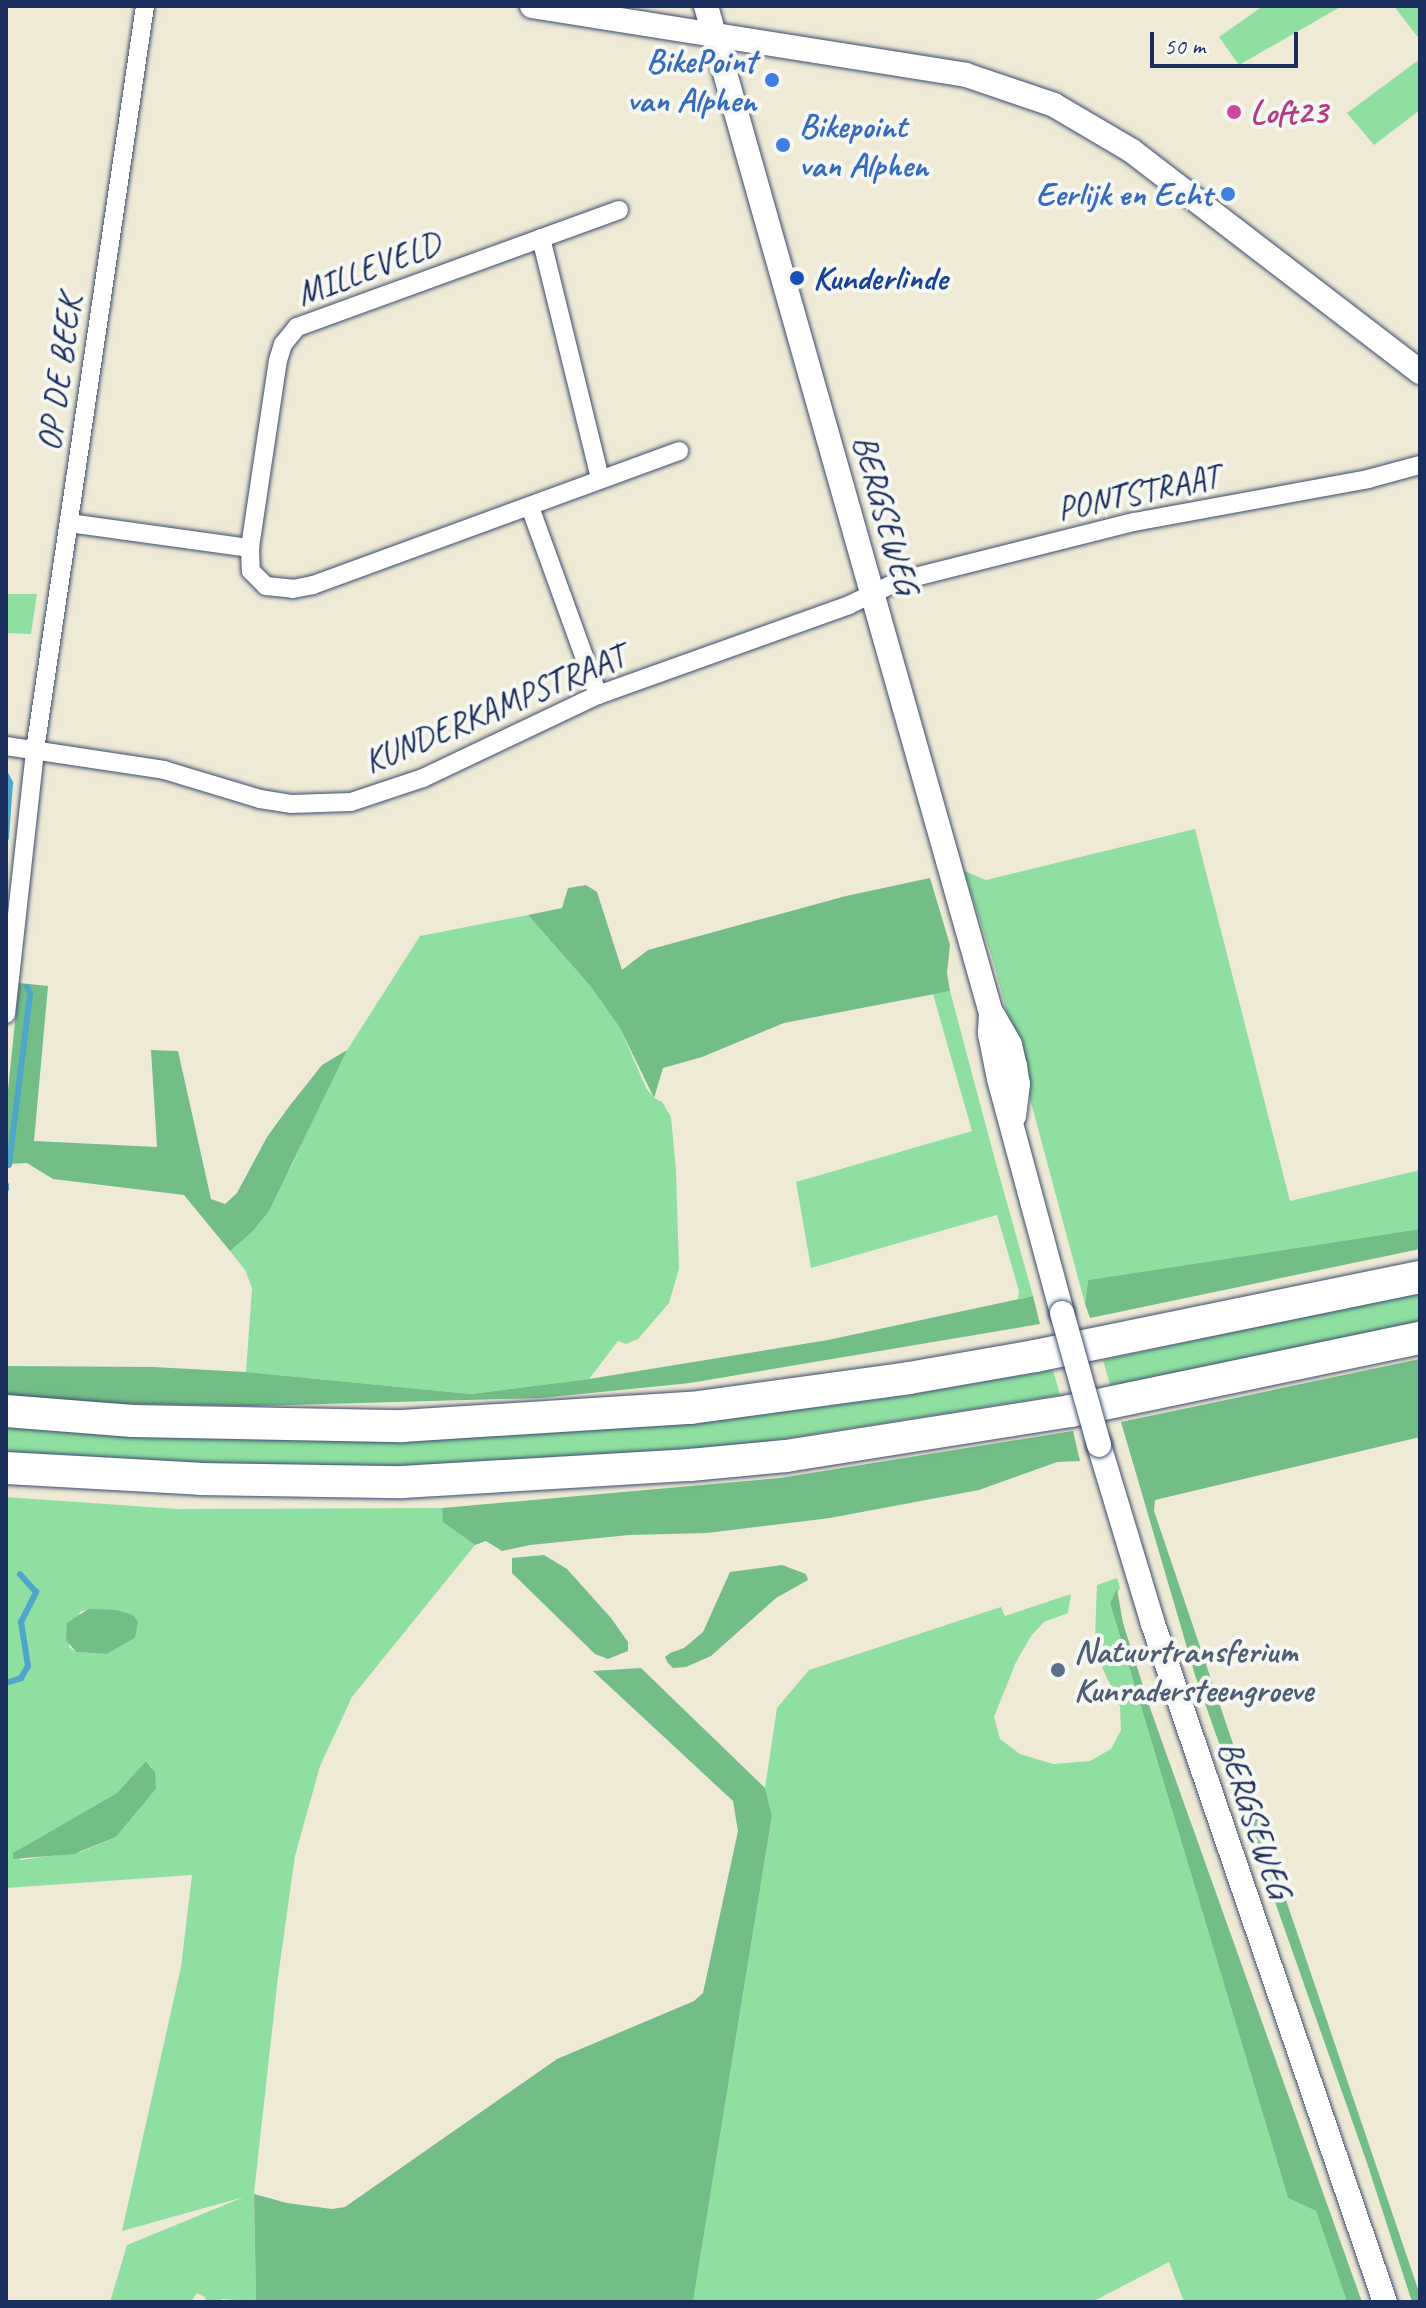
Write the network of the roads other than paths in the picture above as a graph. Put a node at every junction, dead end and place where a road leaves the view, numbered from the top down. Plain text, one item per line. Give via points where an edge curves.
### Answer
1 (145, 6) edge
2 (532, 6) edge
3 (706, 6) edge
4 (715, 34) junction
5 (619, 210) dead end
6 (541, 238) junction
7 (1420, 372) edge
8 (679, 451) dead end
9 (1420, 465) edge
10 (600, 479) junction
11 (530, 507) junction
12 (69, 523) junction
13 (250, 548) junction
14 (874, 595) junction
15 (598, 695) junction
16 (6, 746) edge
17 (35, 750) junction
18 (11, 928) edge
19 (6, 1014) edge
20 (1420, 1277) edge
21 (1420, 1338) edge
22 (6, 1411) edge
23 (6, 1468) edge
24 (1385, 2302) edge

1 - 12 street, OP DE BEEK
2 - 4 street
3 - 4 street, BERGSEWEG
4 - 7 street via 966,75 1054,105 1132,151
4 - 14 street, BERGSEWEG
5 - 6 street, MILLEVELD
6 - 10 street
6 - 13 street, MILLEVELD via 297,327 278,360
8 - 10 street, MILLEVELD
9 - 14 street, PONTSTRAAT via 1134,522 899,581
10 - 11 street, MILLEVELD
11 - 13 street, MILLEVELD via 293,589 266,586 251,571
11 - 15 street
12 - 13 street
12 - 17 street, OP DE BEEK
14 - 15 street, KUNDERKAMPSTRAAT
14 - 24 street, BERGSEWEG, bridge via 991,1013 999,1079 1099,1445 1153,1624
15 - 17 street, KUNDERKAMPSTRAAT via 423,778 351,802 260,799 164,770
16 - 17 street, KUNDERKAMPSTRAAT
17 - 18 street, OP DE BEEK
18 - 19 street, OP DE BEEK
20 - 22 highway via 1021,1358 691,1408 387,1426 148,1422
21 - 23 highway via 1070,1411 786,1456 690,1465 402,1482 200,1479

